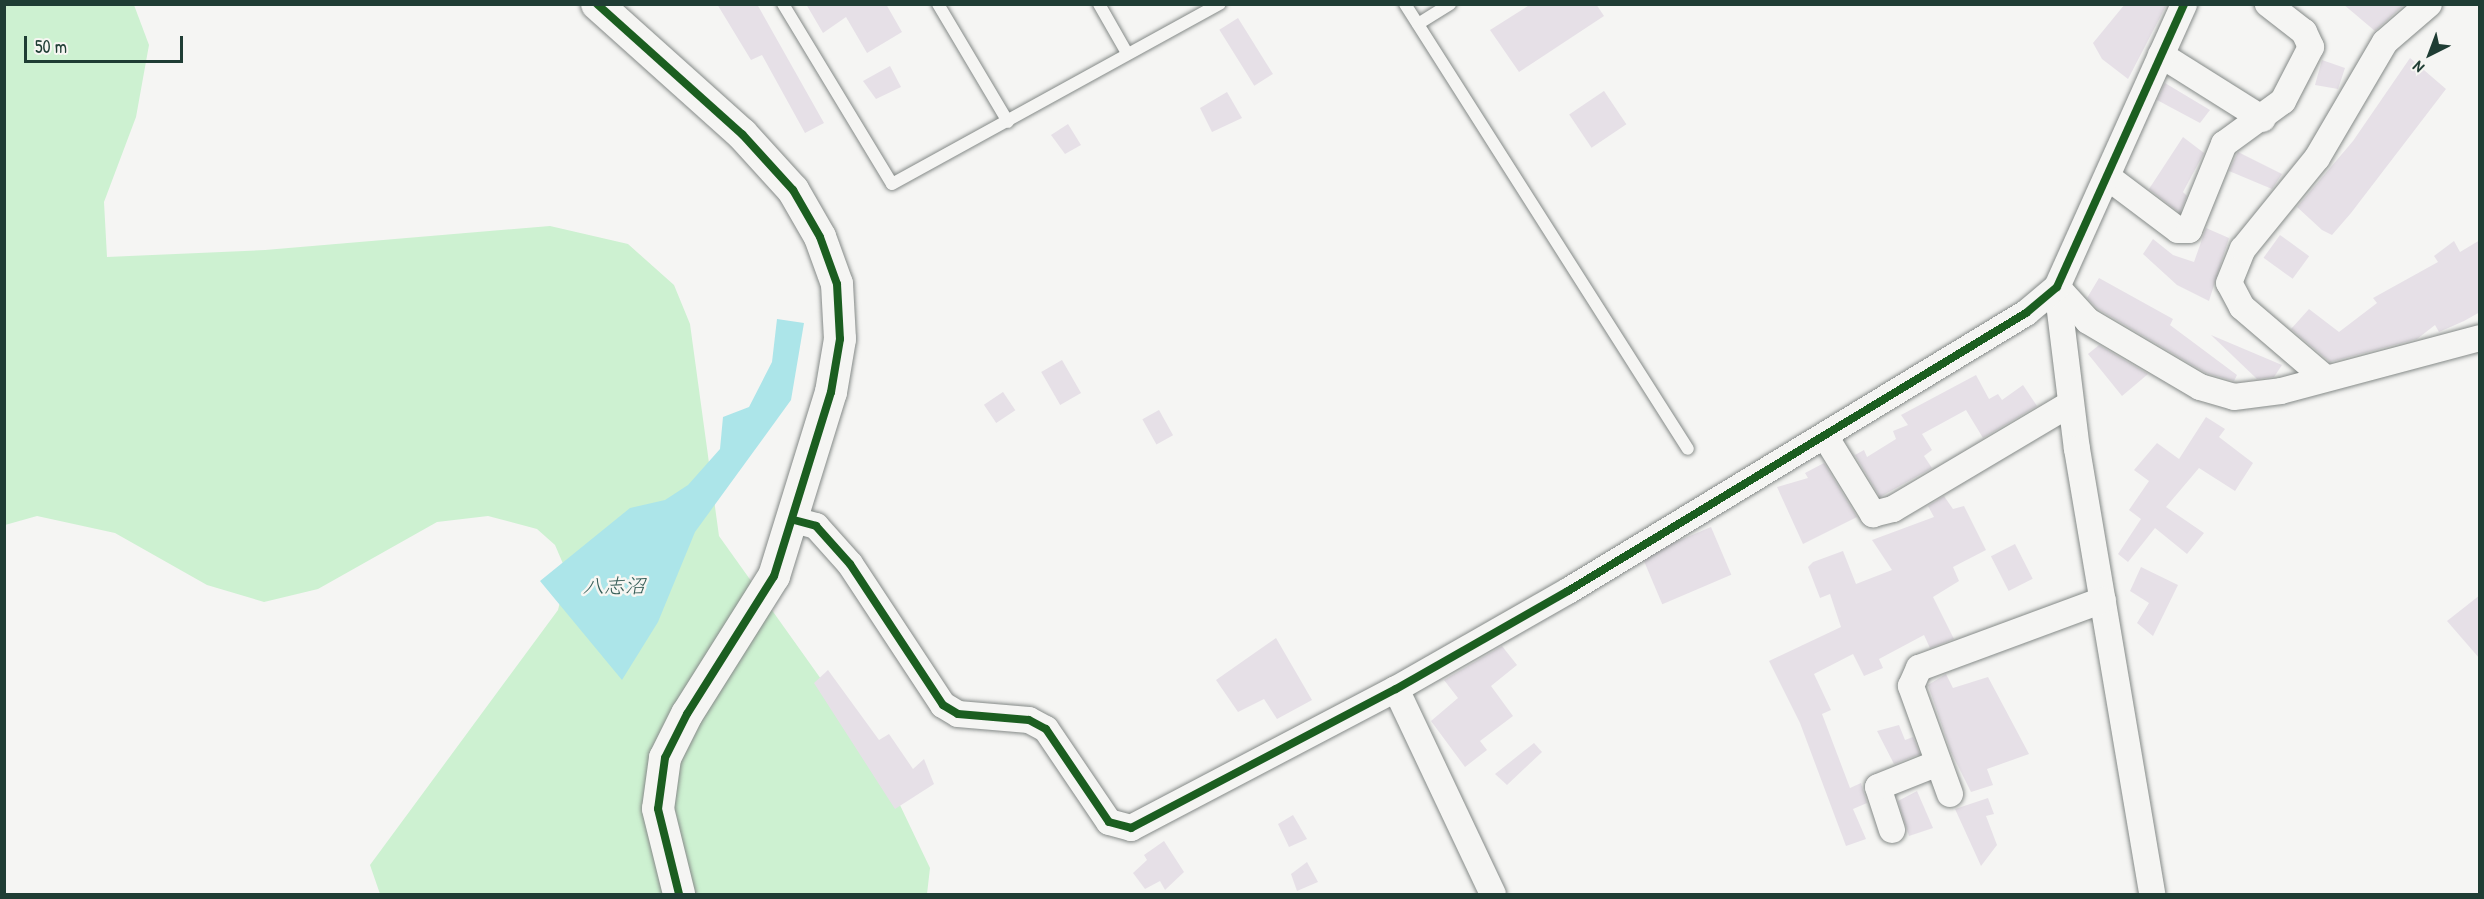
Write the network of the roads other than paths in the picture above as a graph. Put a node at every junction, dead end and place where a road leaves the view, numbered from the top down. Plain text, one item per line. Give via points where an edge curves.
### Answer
1 (597, 4) edge
2 (783, 4) edge
3 (938, 4) edge
4 (1099, 4) edge
5 (1220, 4) edge
6 (1405, 4) edge
7 (1450, 4) edge
8 (2184, 4) edge
9 (2268, 4) edge
10 (2429, 4) edge
11 (1418, 24) junction
12 (1127, 53) junction
13 (2161, 55) junction
14 (2263, 119) junction
15 (1008, 122) junction
16 (2109, 178) junction
17 (2057, 287) junction
18 (2480, 338) edge
19 (2325, 378) junction
20 (2070, 404) junction
21 (1825, 436) junction
22 (1688, 448) dead end
23 (794, 520) junction
24 (2103, 600) junction
25 (1396, 690) junction
26 (1938, 763) junction
27 (1950, 794) dead end
28 (1892, 830) dead end
29 (679, 894) edge
30 (1493, 894) edge
31 (2152, 894) edge

1 - 23 street via 742,134 793,190 820,237 837,284 840,339 831,392
2 - 15 lane via 892,184
3 - 15 lane
4 - 12 lane
5 - 12 lane
6 - 11 lane
7 - 11 lane
8 - 13 street
9 - 14 street via 2304,32 2311,47 2283,100
10 - 19 street via 2385,42 2317,158 2243,249 2229,283 2242,307
11 - 22 lane
12 - 15 lane
13 - 14 street
13 - 16 street
14 - 16 street via 2224,144 2189,230 2178,230
16 - 17 street
17 - 19 street via 2088,321 2200,387 2235,397
17 - 20 street
17 - 21 street via 2026,313
18 - 19 street
20 - 21 street via 1893,509 1873,514
20 - 24 street
21 - 25 street
23 - 25 street via 816,525 850,564 943,705 958,714 1029,720 1046,729 1100,811 1120,827 1131,828
23 - 29 street via 774,576 687,714 665,758 658,810
24 - 26 street via 1919,668 1911,687
24 - 31 street
25 - 30 street
26 - 27 street
26 - 28 street via 1878,787

